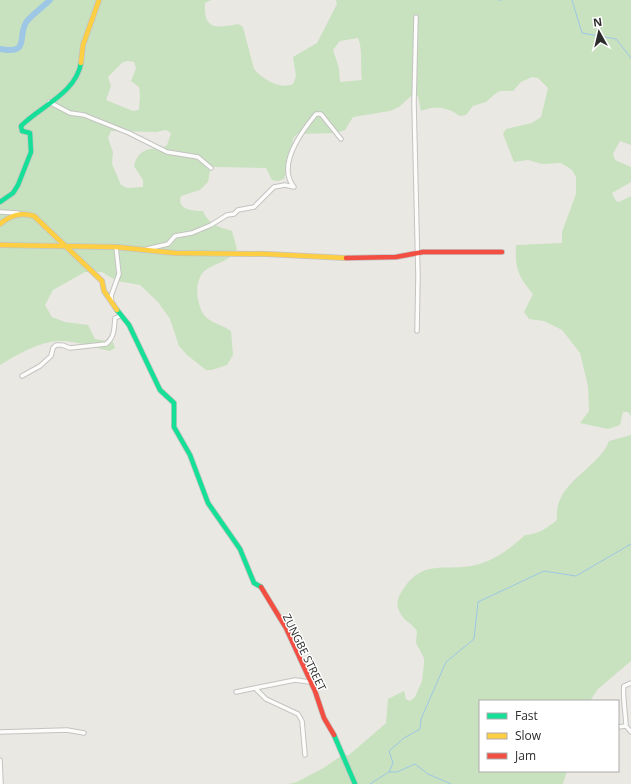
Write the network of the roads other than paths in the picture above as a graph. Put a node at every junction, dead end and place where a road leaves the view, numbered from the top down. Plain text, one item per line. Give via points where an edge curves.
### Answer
1 (99, 0) edge
2 (416, 17) dead end
3 (48, 101) junction
4 (341, 138) dead end
5 (211, 168) dead end
6 (0, 202) edge
7 (0, 212) edge
8 (20, 213) junction
9 (0, 224) edge
10 (0, 245) edge
11 (68, 247) junction
12 (116, 247) junction
13 (146, 250) junction
14 (502, 252) dead end
15 (417, 255) junction
16 (112, 304) junction
17 (120, 316) junction
18 (417, 331) dead end
19 (22, 376) dead end
20 (310, 682) junction
21 (631, 683) edge
22 (255, 688) junction
23 (236, 692) dead end
24 (626, 726) junction
25 (619, 727) edge
26 (0, 732) edge
27 (631, 732) edge
28 (84, 733) dead end
29 (305, 755) dead end
30 (0, 760) edge
31 (1, 784) edge
32 (355, 784) edge

1 - 3 street via 84,39 79,73 68,88
2 - 15 street via 414,103
3 - 5 street via 70,113 84,115 129,133 167,152 198,157
3 - 6 street via 21,126 22,131 30,133 30,152 15,191
4 - 13 street via 321,114 316,114 303,129 289,159 287,174 294,187 274,187 254,207 238,210 192,233 175,236 168,244
7 - 8 street
8 - 9 street
8 - 11 street, ZUNGBE STREET via 34,216
10 - 11 street
11 - 12 street
11 - 16 street, ZUNGBE STREET via 102,281 104,291
12 - 13 street
12 - 16 street via 119,274
13 - 15 street via 334,258
14 - 15 street via 423,252
15 - 18 street
16 - 17 street, ZUNGBE STREET
17 - 19 street via 115,318 114,333 106,344 70,348 56,345 51,356
17 - 20 street, ZUNGBE STREET via 129,325 160,390 174,403 174,427 190,455 208,503 244,557 254,583 261,587 286,628
20 - 22 street via 295,680
20 - 32 street, ZUNGBE STREET
21 - 24 street via 622,690
22 - 23 street
22 - 29 street via 271,702 298,714 302,721
24 - 25 street
24 - 27 street
26 - 28 street via 67,730
30 - 31 street

